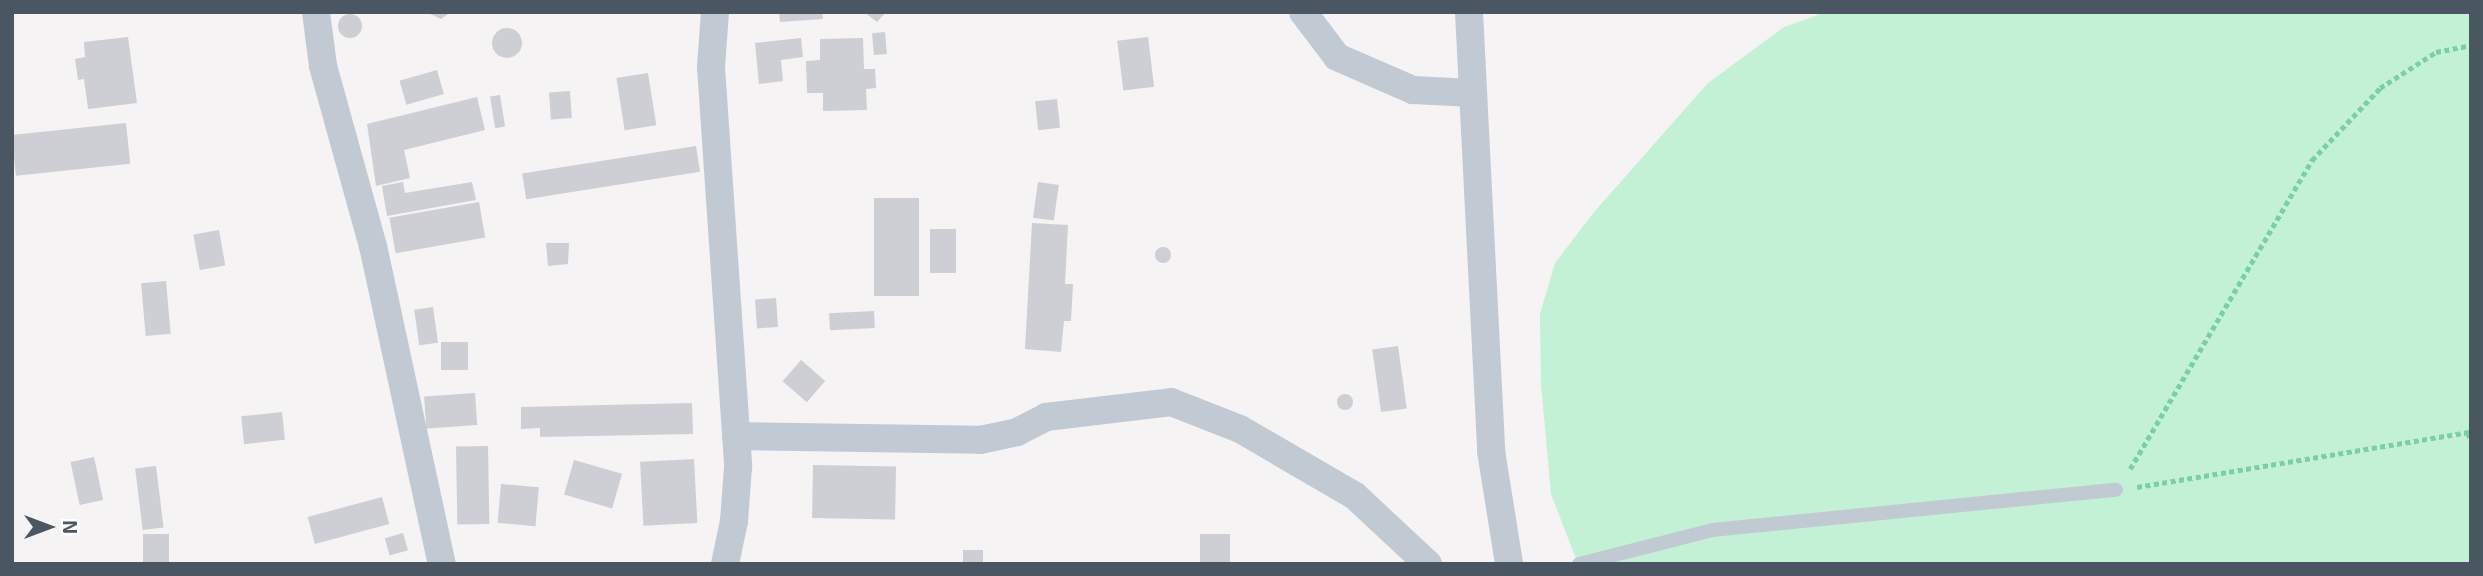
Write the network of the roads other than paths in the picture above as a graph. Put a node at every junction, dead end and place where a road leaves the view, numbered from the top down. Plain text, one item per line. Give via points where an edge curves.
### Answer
1 (316, 12) edge
2 (715, 12) edge
3 (1303, 12) edge
4 (1469, 12) edge
5 (1473, 93) junction
6 (736, 436) junction
7 (2116, 490) road end
8 (442, 564) edge
9 (725, 564) edge
10 (1428, 564) edge
11 (1509, 564) edge
12 (1580, 564) edge

1 - 8 street via 323,66 373,246
2 - 6 street via 711,67
3 - 5 street via 1338,57 1413,90
4 - 5 street
5 - 11 street via 1491,451
6 - 9 street via 736,500
6 - 10 street via 980,440 1017,432 1046,417 1171,402 1240,429 1355,496
7 - 12 lane via 1712,530

